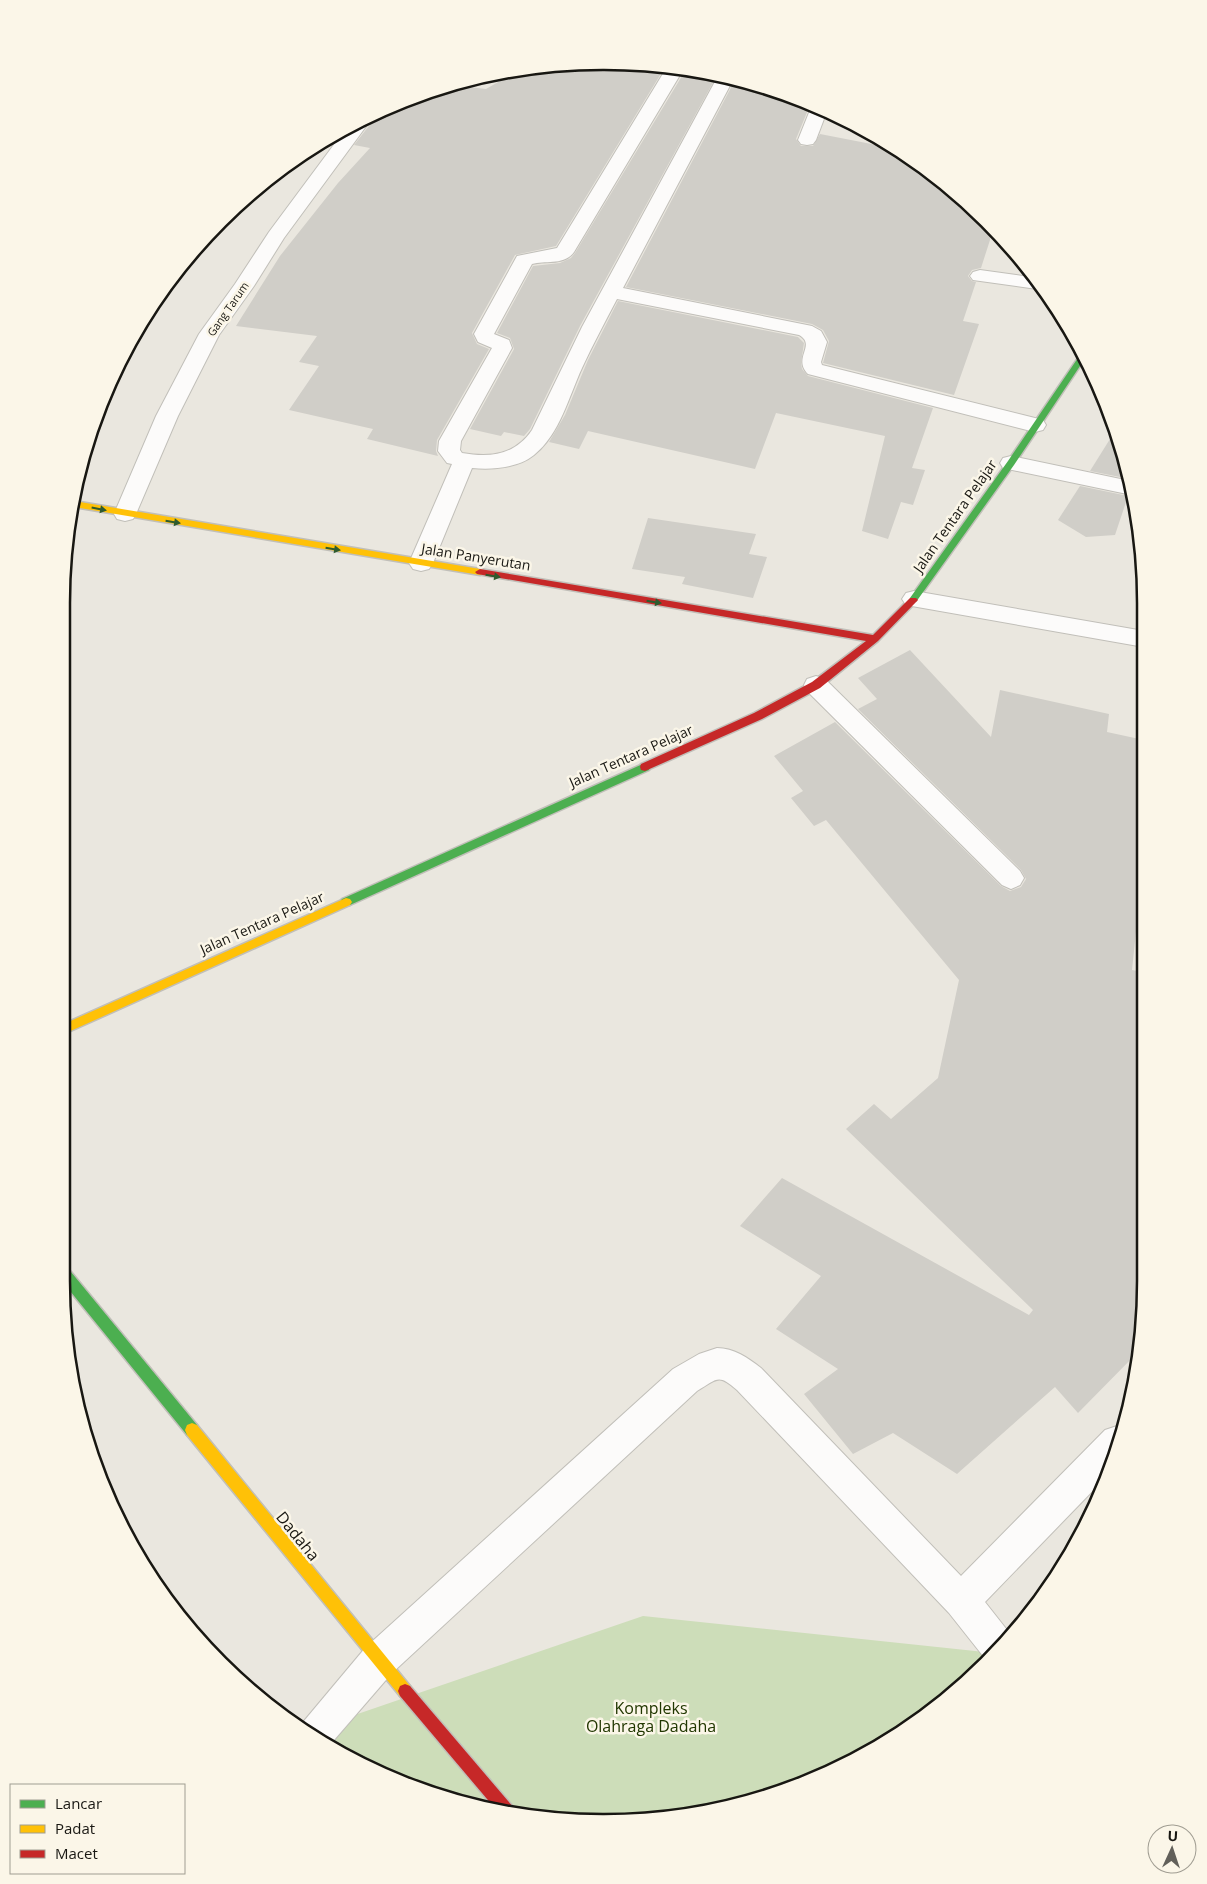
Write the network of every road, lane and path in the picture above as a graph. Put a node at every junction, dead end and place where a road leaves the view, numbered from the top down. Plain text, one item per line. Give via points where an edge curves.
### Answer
1 (672, 75) edge
2 (723, 83) edge
3 (816, 115) edge
4 (350, 134) edge
5 (807, 140) dead end
6 (980, 276) dead end
7 (1030, 283) edge
8 (612, 292) junction
9 (1079, 362) edge
10 (1035, 425) junction
11 (464, 461) junction
12 (1011, 463) junction
13 (1124, 487) edge
14 (79, 505) edge
15 (125, 514) junction
16 (421, 564) junction
17 (914, 599) junction
18 (1137, 637) edge
19 (875, 639) junction
20 (816, 685) junction
21 (1011, 878) dead end
22 (70, 1026) edge
23 (70, 1281) edge
24 (1110, 1449) edge
25 (961, 1601) junction
26 (995, 1643) edge
27 (379, 1660) junction
28 (318, 1731) edge
29 (501, 1804) edge

1 - 11 street via 564,252 554,257 524,260 484,334 485,338 502,344 502,348 450,441 451,454
2 - 8 street
3 - 5 street
4 - 15 street, Gang Tarum via 209,334 167,416
6 - 7 street
8 - 10 street via 805,330 814,335 817,342 811,362 815,370
8 - 11 street via 537,441 514,457 494,462
9 - 10 main road, Jalan Tentara Pelajar
10 - 12 main road, Jalan Tentara Pelajar
11 - 16 street
12 - 13 street
12 - 17 main road, Jalan Tentara Pelajar
14 -> 15 main road, Jalan Panyerutan
15 -> 16 main road, Jalan Panyerutan
16 -> 19 main road, Jalan Panyerutan
17 - 18 street
17 - 19 main road, Jalan Tentara Pelajar
19 - 20 main road, Jalan Tentara Pelajar
20 - 21 street
20 - 22 main road, Jalan Tentara Pelajar via 749,720
23 - 27 main road, Dadaha
24 - 25 street
25 - 26 street
25 - 27 street via 750,1379 734,1366 721,1362 685,1380
27 - 28 street
27 - 29 main road, Dadaha

